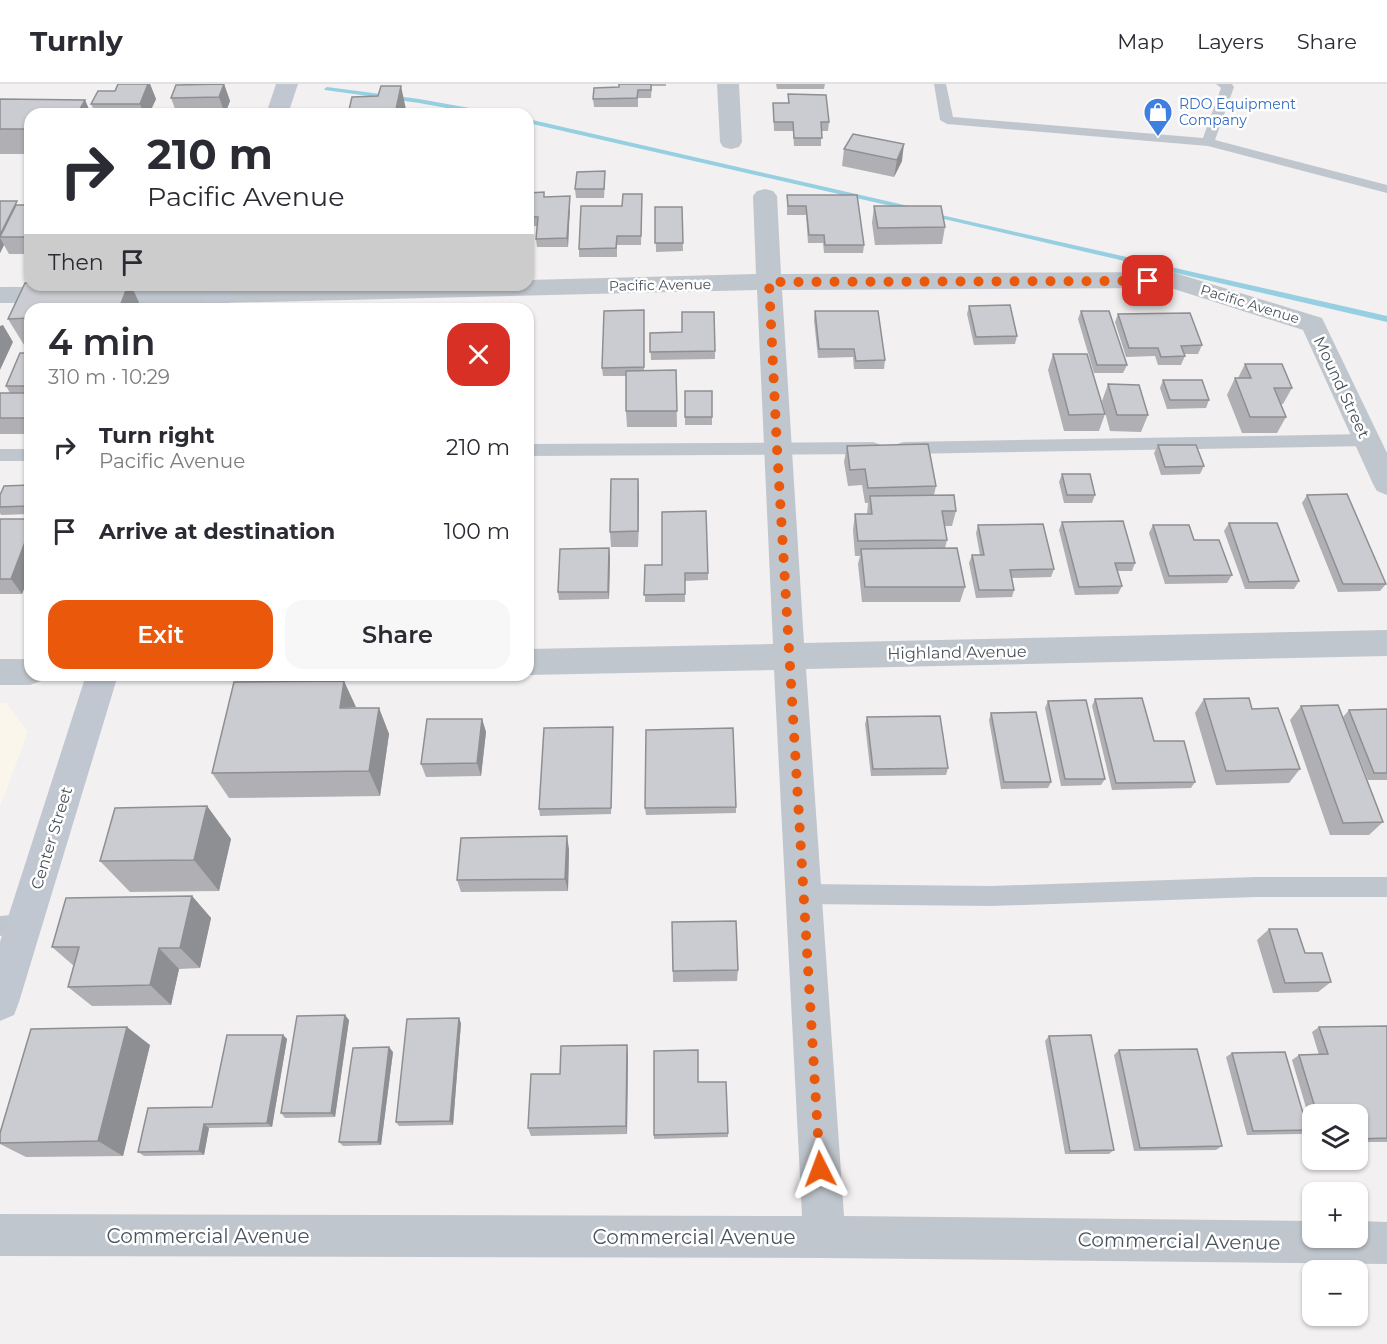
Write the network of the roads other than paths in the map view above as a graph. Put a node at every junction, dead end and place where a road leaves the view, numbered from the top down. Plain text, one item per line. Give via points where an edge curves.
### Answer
1 (286, 84) edge
2 (728, 84) edge
3 (940, 84) edge
4 (1222, 84) edge
5 (279, 108) edge
6 (731, 142) dead end
7 (1208, 142) junction
8 (1387, 189) edge
9 (765, 196) dead end
10 (769, 282) junction
11 (534, 288) edge
12 (415, 291) edge
13 (0, 295) edge
14 (218, 296) edge
15 (1313, 324) joint
16 (1367, 440) junction
17 (777, 448) junction
18 (534, 450) edge
19 (24, 454) edge
20 (0, 455) edge
21 (1387, 484) edge
22 (1387, 643) edge
23 (790, 656) junction
24 (534, 662) edge
25 (0, 672) edge
26 (24, 672) edge
27 (100, 681) edge
28 (1387, 887) edge
29 (804, 894) junction
30 (12, 925) edge
31 (0, 1002) edge
32 (0, 1235) edge
33 (824, 1237) junction
34 (1387, 1243) edge

1 - 5 main road
2 - 6 street
3 - 7 lane via 947,120
4 - 7 lane via 1228,87
7 - 8 lane
9 - 10 street
10 - 11 street, Pacific Avenue
10 - 15 street, Pacific Avenue via 1172,280
10 - 17 street
12 - 14 street, Pacific Avenue
13 - 14 street, Pacific Avenue
15 - 16 street, Mound Street
16 - 17 lane
16 - 21 street, Mound Street
17 - 18 lane
17 - 23 street
19 - 20 lane
22 - 23 street, Highland Avenue
23 - 24 street, Highland Avenue
23 - 29 street
25 - 26 street
27 - 30 main road, Center Street
28 - 29 lane via 970,896
29 - 33 street
30 - 31 main road, Center Street
32 - 33 street, Commercial Avenue
33 - 34 street, Commercial Avenue

